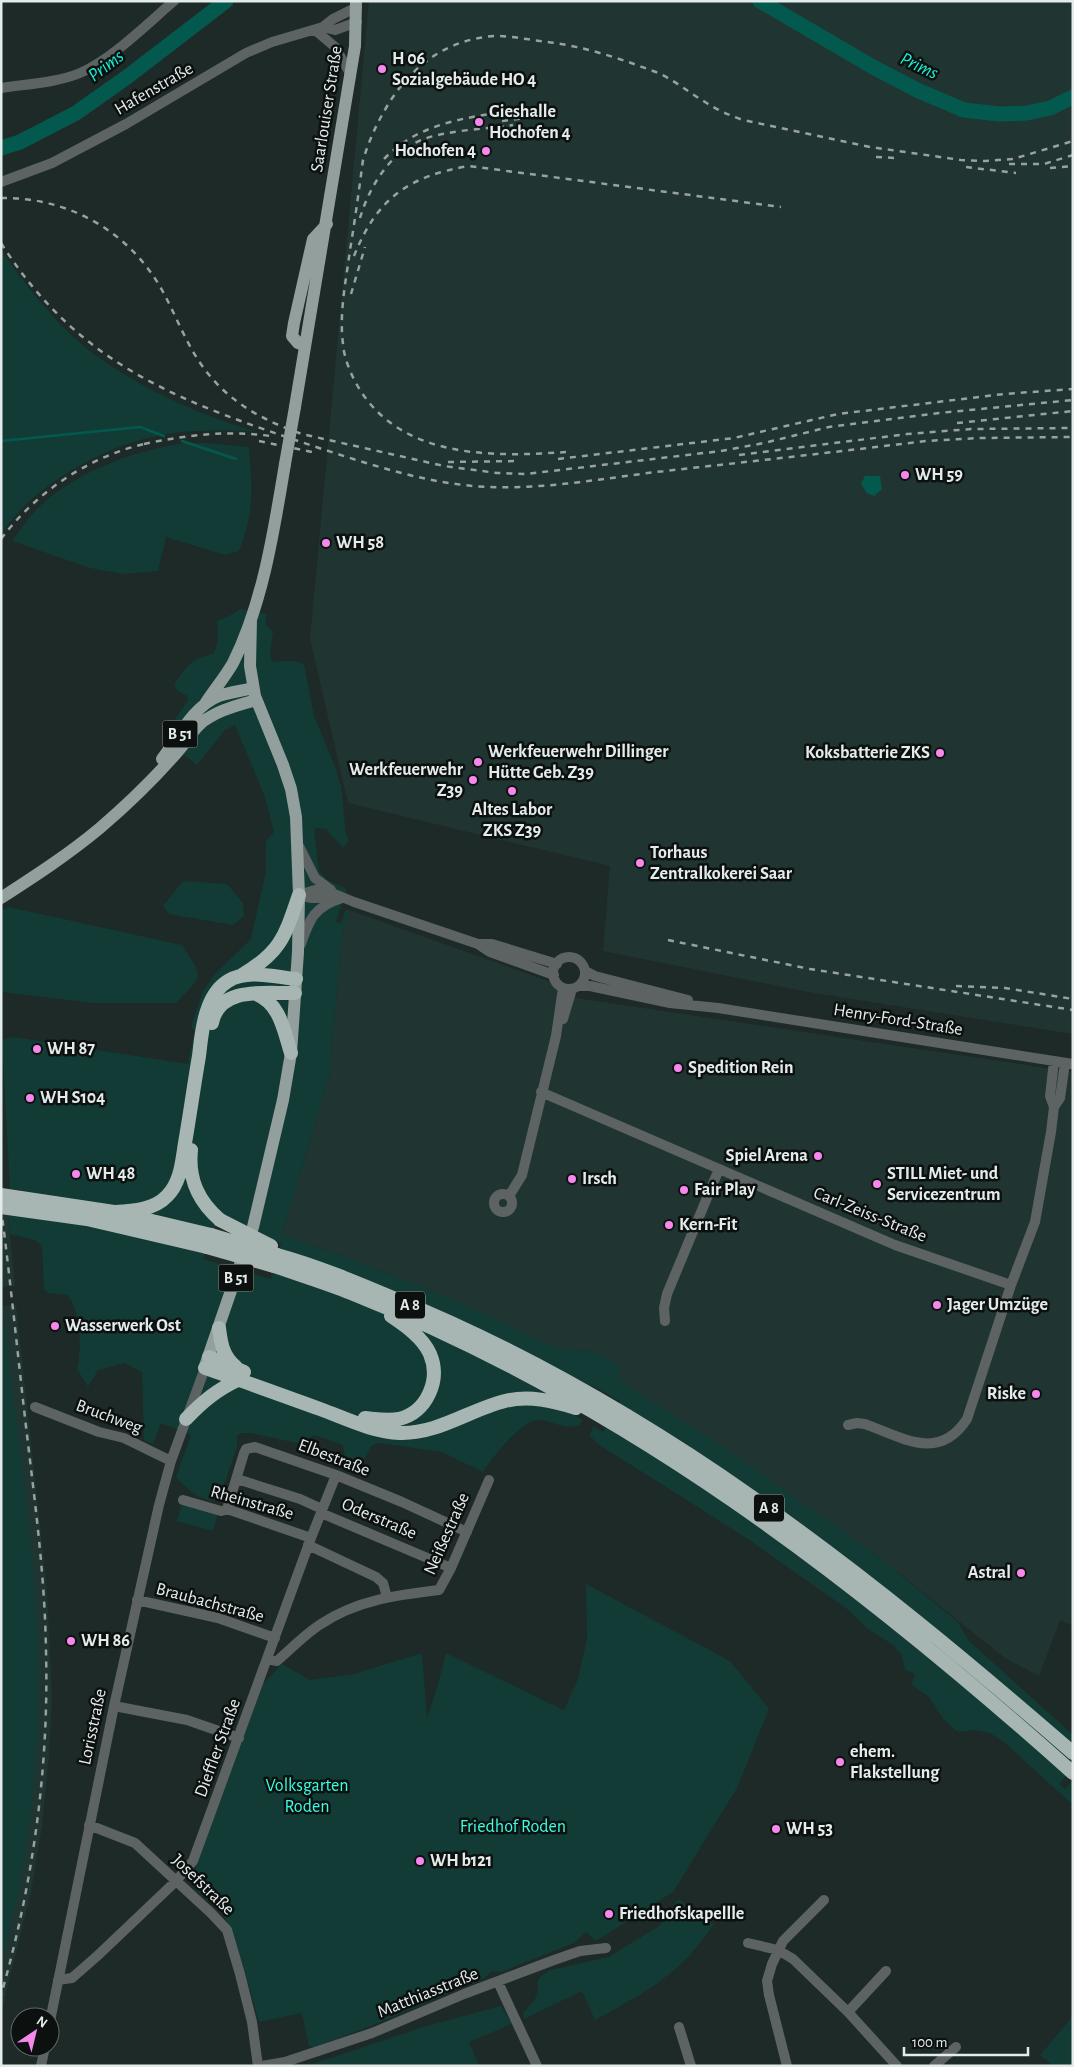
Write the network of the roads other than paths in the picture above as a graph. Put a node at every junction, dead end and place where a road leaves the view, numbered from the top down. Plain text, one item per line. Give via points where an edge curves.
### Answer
1 (174, 1) edge
2 (357, 4) edge
3 (357, 22) junction
4 (319, 29) junction
5 (351, 75) junction
6 (1, 88) edge
7 (1, 182) edge
8 (251, 619) junction
9 (255, 694) junction
10 (205, 704) junction
11 (125, 805) junction
12 (298, 842) junction
13 (299, 895) junction
14 (1, 898) edge
15 (342, 898) junction
16 (478, 944) junction
17 (298, 952) junction
18 (557, 964) junction
19 (585, 971) junction
20 (554, 975) junction
21 (240, 976) junction
22 (295, 986) junction
23 (572, 987) junction
24 (255, 994) junction
25 (718, 1008) junction
26 (291, 1053) junction
27 (1064, 1063) edge
28 (541, 1092) junction
29 (719, 1169) junction
30 (1, 1195) edge
31 (509, 1196) dead end
32 (20, 1203) junction
33 (1, 1207) edge
34 (114, 1212) junction
35 (209, 1241) junction
36 (277, 1257) junction
37 (1011, 1286) junction
38 (350, 1292) junction
39 (664, 1321) dead end
40 (219, 1328) junction
41 (207, 1363) junction
42 (241, 1375) junction
43 (581, 1401) junction
44 (35, 1406) dead end
45 (611, 1418) junction
46 (186, 1419) junction
47 (848, 1425) dead end
48 (171, 1461) junction
49 (336, 1475) junction
50 (237, 1479) junction
51 (489, 1480) dead end
52 (183, 1500) dead end
53 (227, 1509) junction
54 (321, 1511) junction
55 (467, 1532) junction
56 (310, 1542) junction
57 (451, 1568) junction
58 (386, 1597) junction
59 (137, 1600) junction
60 (275, 1638) junction
61 (267, 1659) junction
62 (114, 1706) junction
63 (239, 1738) junction
64 (1073, 1753) edge
65 (1073, 1773) edge
66 (89, 1826) junction
67 (176, 1881) junction
68 (824, 1900) dead end
69 (748, 1943) dead end
70 (606, 1948) dead end
71 (778, 1950) junction
72 (886, 1971) dead end
73 (58, 1980) junction
74 (498, 1982) junction
75 (53, 2007) edge
76 (848, 2012) junction
77 (679, 2027) dead end
78 (956, 2047) dead end
79 (260, 2066) edge
80 (537, 2066) edge
81 (691, 2066) edge
82 (787, 2066) edge
83 (897, 2066) edge
84 (934, 2066) edge

1 - 6 street via 113,52 81,73
2 - 3 main road, Saarlouiser Straße
2 - 4 street, Hafenstraße
3 - 4 street, Hafenstraße via 335,30
3 - 5 main road, Saarlouiser Straße
4 - 5 street via 335,47
4 - 7 street, Hafenstraße via 246,53 126,124 52,162
5 - 8 main road, Saarlouiser Straße, bridge via 274,530
8 - 9 main road via 250,666
8 - 10 main road via 232,665
9 - 10 main road, B 51 via 218,697
9 - 11 main road, B 51 via 208,717
9 - 12 main road, B 51 via 291,789
10 - 11 main road, B 51
11 - 14 main road, B 51 via 66,855
12 - 13 main road, B 51
12 - 15 street via 315,878
13 - 15 street via 325,890
13 - 17 main road, B 51
13 - 21 highway via 289,927 278,946 265,960
15 - 16 street
15 - 17 street via 318,909
16 - 18 street via 492,944
16 - 20 street via 490,952
17 - 22 main road, B 51
18 - 19 street via 565,958 574,958 582,963
18 - 20 street
19 - 23 street via 584,979
19 - 25 street, Henry-Ford-Straße
20 - 23 street via 557,983
21 - 22 highway via 257,975
21 - 34 highway via 220,988 204,1020 182,1164 174,1187 157,1204 135,1211
22 - 24 highway
22 - 26 main road, B 51
23 - 25 street, Henry-Ford-Straße via 590,986 670,1004
23 - 28 street
24 - 26 highway via 264,997 275,1008
24 - 36 highway, bridge via 224,1001 213,1018 190,1163 196,1192 204,1203 220,1220
25 - 27 street, Henry-Ford-Straße
26 - 40 main road, B 51 via 253,1227
27 - 37 street via 1035,1222
28 - 29 street, Carl-Zeiss-Straße
28 - 31 street via 522,1175
29 - 37 street, Carl-Zeiss-Straße via 895,1245
29 - 39 street via 667,1294
30 - 32 highway, A 8
32 - 33 highway, A 8
32 - 34 highway, A 8
32 - 35 highway, A 8
34 - 35 highway, A 8
35 - 36 highway, A 8, bridge
36 - 38 highway, A 8
36 - 43 highway, A 8 via 302,1262 422,1310 508,1350
37 - 47 street via 970,1413 954,1434 935,1445 928,1445 865,1424
38 - 42 highway via 404,1325 429,1353 434,1377 432,1387 428,1397 410,1414 399,1419 364,1418
38 - 43 highway, A 8 via 478,1349
40 - 41 main road, B 51
40 - 42 highway via 223,1352
41 - 42 highway
41 - 46 street, Lorisstraße
42 - 43 highway via 362,1425 398,1433 435,1428 507,1400
42 - 46 highway via 209,1397
43 - 45 highway, A 8
44 - 48 street, Bruchweg via 124,1438
45 - 64 highway, A 8 via 706,1464 760,1501 915,1618
45 - 65 highway, A 8 via 737,1502 863,1594
46 - 48 street, Lorisstraße
48 - 59 street, Lorisstraße
49 - 50 street, Elbestraße via 255,1447 246,1449
49 - 54 street, Dieffler Straße
49 - 55 street, Elbestraße
50 - 53 street, Elbestraße
50 - 54 street, Oderstraße via 300,1499
51 - 55 street, Neißestraße
52 - 53 street, Rheinstraße via 221,1511
53 - 56 street, Rheinstraße
54 - 56 street, Dieffler Straße
54 - 57 street, Oderstraße
55 - 57 street, Neißestraße
56 - 58 street, Rheinstraße via 383,1582
56 - 60 street, Dieffler Straße
57 - 58 street, Neißestraße via 439,1590
58 - 61 street, Neißestraße via 348,1608 320,1624 277,1661
59 - 60 street, Braubachstraße via 218,1618
59 - 62 street, Lorisstraße
60 - 61 street, Dieffler Straße
61 - 63 street, Dieffler Straße
62 - 63 street via 187,1720
62 - 66 street, Lorisstraße
63 - 67 street, Dieffler Straße via 198,1850 189,1868
66 - 67 street, Josefstraße via 135,1843
66 - 73 street, Lorisstraße
67 - 73 street, Dieffler Straße via 72,1978
67 - 79 street, Josefstraße via 227,1930 252,2022
68 - 71 street via 801,1921
69 - 71 street
70 - 74 street, Matthiasstraße via 572,1954
71 - 76 street via 807,1971
71 - 82 street via 767,1981
72 - 76 street
73 - 75 street, Lorisstraße
74 - 79 street, Matthiasstraße via 372,2033 285,2062
74 - 80 street
76 - 83 street
77 - 81 street
78 - 84 street

